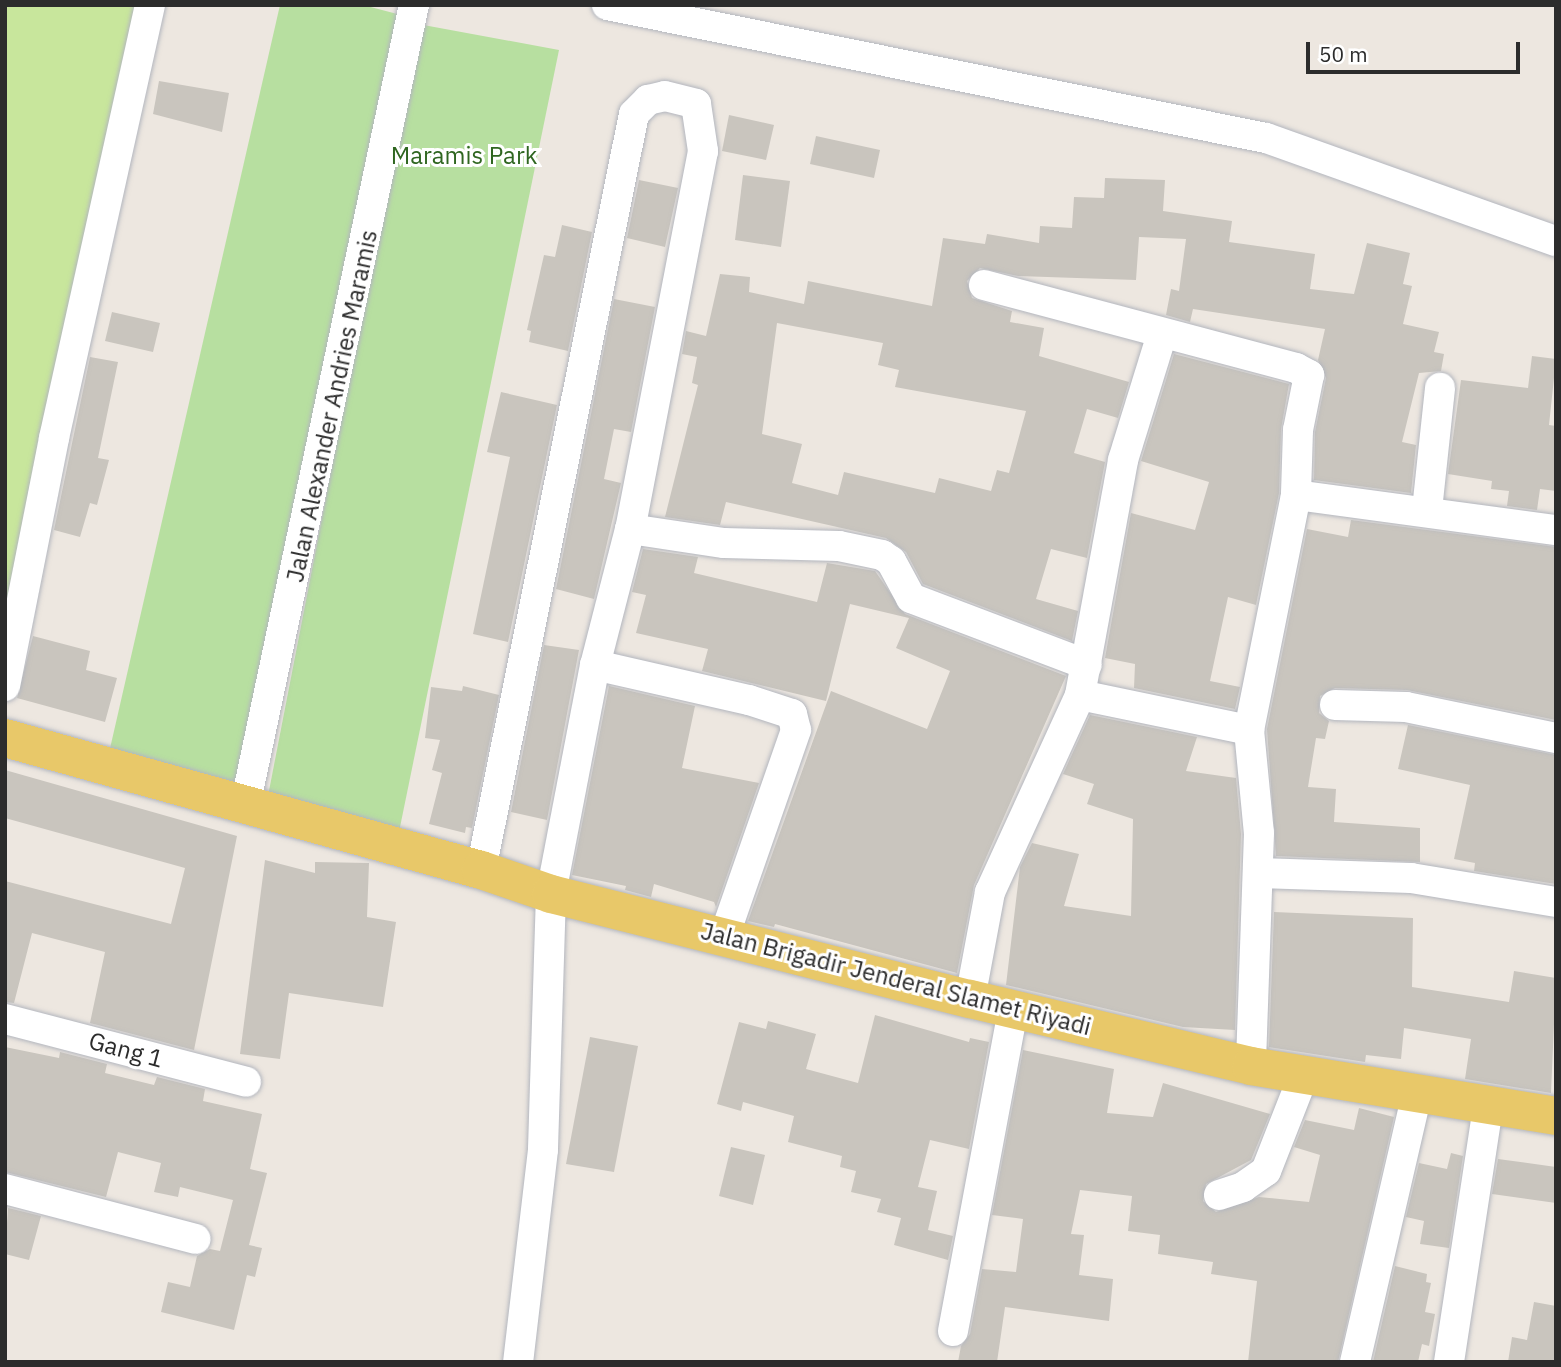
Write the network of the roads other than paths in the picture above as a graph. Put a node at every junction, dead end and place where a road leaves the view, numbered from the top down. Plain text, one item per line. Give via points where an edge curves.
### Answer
1 (150, 5) edge
2 (607, 5) edge
3 (407, 9) edge
4 (1556, 241) edge
5 (984, 285) dead end
6 (1162, 334) junction
7 (1440, 388) dead end
8 (1296, 495) junction
9 (1427, 510) junction
10 (630, 529) junction
11 (1556, 530) edge
12 (595, 665) junction
13 (1087, 665) junction
14 (5, 686) edge
15 (1080, 695) junction
16 (1335, 705) dead end
17 (1249, 730) junction
18 (5, 738) edge
19 (1556, 738) edge
20 (245, 806) junction
21 (481, 870) junction
22 (1259, 873) junction
23 (551, 894) junction
24 (1556, 902) edge
25 (723, 937) junction
26 (970, 999) junction
27 (1013, 1009) junction
28 (5, 1019) edge
29 (1251, 1066) junction
30 (1304, 1074) junction
31 (246, 1082) dead end
32 (1417, 1093) junction
33 (1488, 1106) junction
34 (1554, 1108) edge
35 (5, 1189) edge
36 (1219, 1195) dead end
37 (195, 1239) dead end
38 (953, 1331) dead end
39 (519, 1362) edge
40 (1355, 1362) edge
41 (1448, 1362) edge

1 - 14 street via 54,438
2 - 4 street via 1266,138
3 - 20 street, Jalan Alexander Andries Maramis via 387,152
5 - 6 street
6 - 8 street via 1309,375 1298,430
6 - 13 street via 1123,460
7 - 9 street
8 - 9 street
8 - 17 street
9 - 11 street
10 - 12 street
10 - 13 street via 723,543 839,546 882,555 891,561 911,598
10 - 21 street via 703,152 696,104 666,96 649,100 634,114
12 - 23 street
12 - 25 street via 792,714 796,730
13 - 15 street
15 - 17 street
15 - 26 street via 990,892
16 - 19 street via 1406,707
17 - 22 street
18 - 20 main road, Jalan Brigadir Jenderal Slamet Riyadi
20 - 21 main road, Jalan Brigadir Jenderal Slamet Riyadi
21 - 23 main road, Jalan Brigadir Jenderal Slamet Riyadi
22 - 24 street via 1411,878
22 - 29 street
23 - 25 main road, Jalan Brigadir Jenderal Slamet Riyadi
23 - 39 street via 543,1150
25 - 26 main road, Jalan Brigadir Jenderal Slamet Riyadi
26 - 27 main road, Jalan Brigadir Jenderal Slamet Riyadi
27 - 29 main road, Jalan Brigadir Jenderal Slamet Riyadi
27 - 38 street
28 - 31 street, Gang 1
29 - 30 main road, Jalan Brigadir Jenderal Slamet Riyadi
30 - 32 main road, Jalan Brigadir Jenderal Slamet Riyadi
30 - 36 street via 1266,1171
32 - 33 main road, Jalan Brigadir Jenderal Slamet Riyadi
32 - 40 street
33 - 34 main road, Jalan Brigadir Jenderal Slamet Riyadi
33 - 41 street
35 - 37 street

